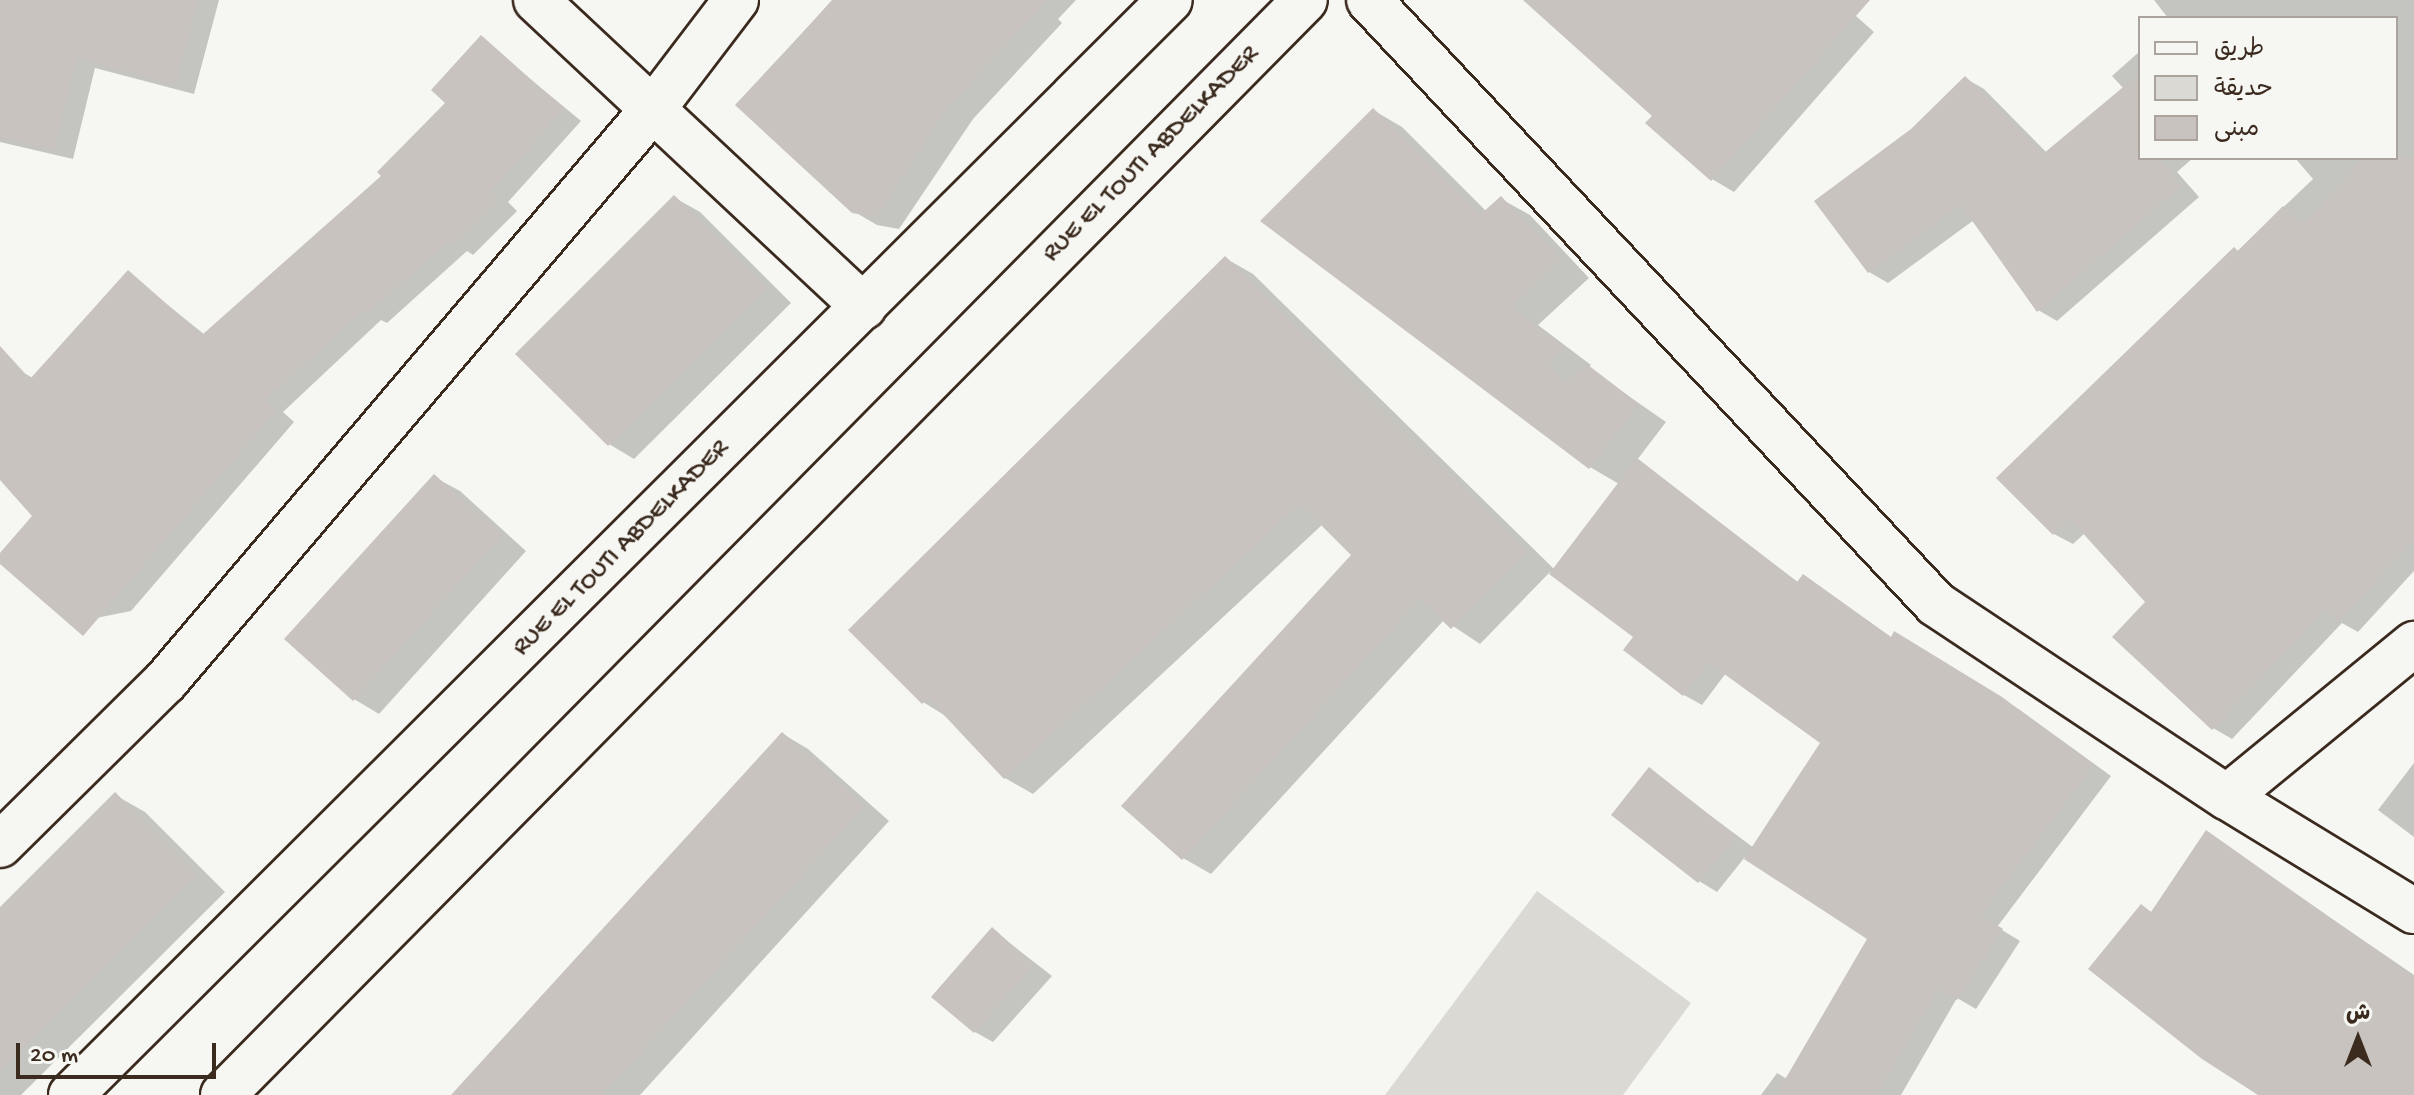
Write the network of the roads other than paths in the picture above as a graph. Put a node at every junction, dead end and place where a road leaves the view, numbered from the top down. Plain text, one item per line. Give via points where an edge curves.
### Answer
1 (536, 0) edge
2 (736, 0) edge
3 (1170, 0) edge
4 (1305, 0) edge
5 (1369, 0) edge
6 (653, 109) junction
7 (864, 307) junction
8 (2414, 644) edge
9 (2227, 797) junction
10 (0, 845) edge
11 (2414, 911) edge
12 (71, 1095) edge
13 (223, 1095) edge

1 - 6 street
2 - 6 street
3 - 7 street, RUE EL TOUTI ABDELKADER
4 - 13 street, RUE EL TOUTI ABDELKADER
5 - 9 street via 1936,604
6 - 7 street
6 - 10 street via 165,682
7 - 12 street, RUE EL TOUTI ABDELKADER
8 - 9 street
9 - 11 street

